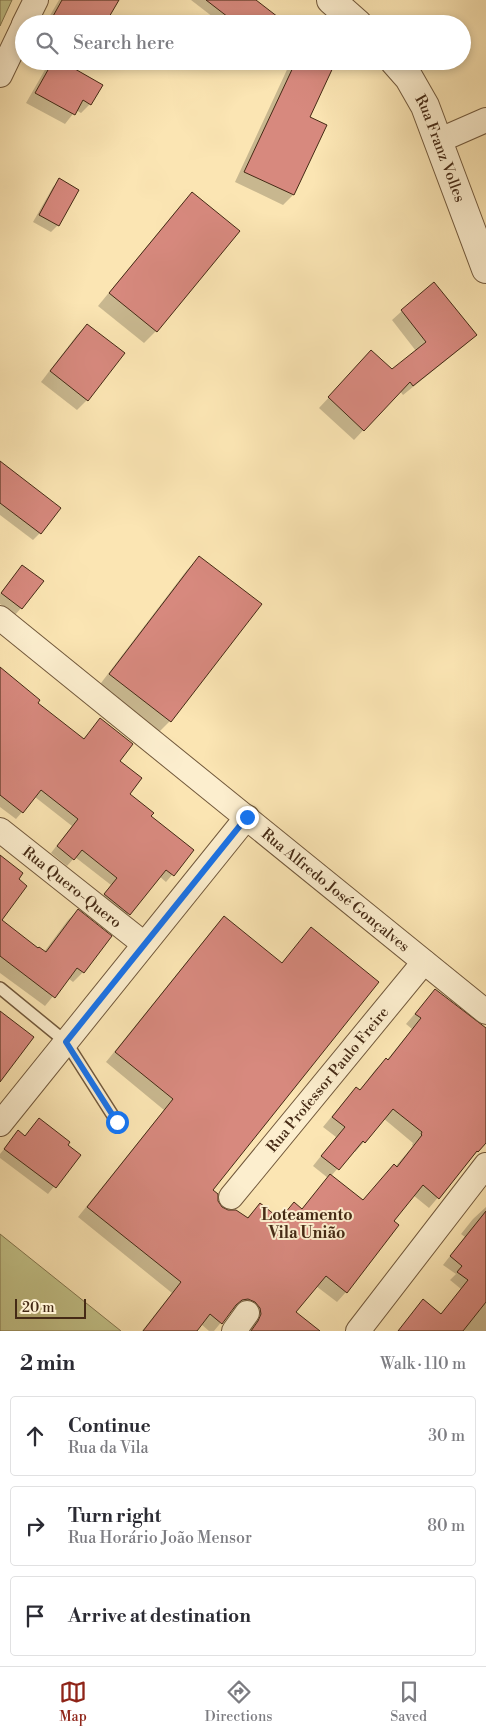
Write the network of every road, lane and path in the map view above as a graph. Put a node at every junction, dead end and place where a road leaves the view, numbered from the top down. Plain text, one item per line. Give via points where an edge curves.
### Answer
1 (36, 0) edge
2 (330, 0) edge
3 (28, 15) edge
4 (348, 15) edge
5 (15, 43) edge
6 (401, 70) edge
7 (0, 75) edge
8 (486, 120) edge
9 (438, 141) junction
10 (486, 269) edge
11 (0, 618) edge
12 (247, 817) junction
13 (0, 830) edge
14 (144, 944) junction
15 (424, 962) junction
16 (0, 988) edge
17 (486, 1012) edge
18 (66, 1042) junction
19 (117, 1122) dead end
20 (0, 1124) edge
21 (486, 1165) edge
22 (231, 1197) dead end
23 (358, 1331) edge

1 - 3 street
2 - 4 street
5 - 7 street
6 - 9 street, Rua Franz Volles via 425,106
8 - 9 street
9 - 10 street, Rua Franz Volles
11 - 12 street, Rua Alfredo José Gonçalves
12 - 14 street
12 - 15 street, Rua Alfredo José Gonçalves
13 - 14 street, Rua Quero-Quero
14 - 18 street
15 - 17 street, Rua Alfredo José Gonçalves
15 - 22 street, Rua Professor Paulo Freire
16 - 18 lane
18 - 19 lane
18 - 20 street
21 - 23 street

